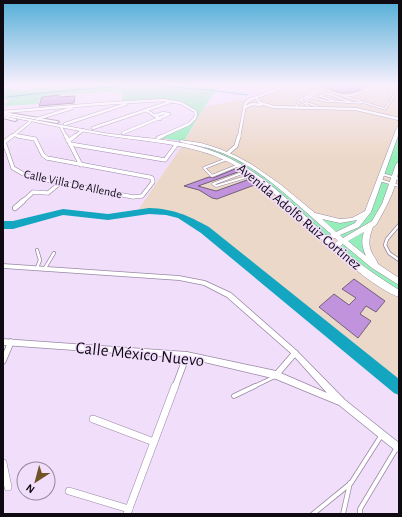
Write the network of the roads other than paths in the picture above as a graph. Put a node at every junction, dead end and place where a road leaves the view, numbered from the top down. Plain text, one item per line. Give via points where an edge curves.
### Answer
1 (38, 109) edge
2 (69, 109) edge
3 (111, 109) edge
4 (191, 109) edge
5 (245, 109) edge
6 (357, 109) edge
7 (29, 110) junction
8 (146, 110) joint
9 (4, 114) edge
10 (156, 116) junction
11 (23, 117) junction
12 (399, 118) edge
13 (38, 119) junction
14 (160, 119) junction
15 (30, 122) junction
16 (55, 124) junction
17 (63, 125) junction
18 (399, 127) edge
19 (93, 128) junction
20 (83, 130) junction
21 (123, 133) junction
22 (14, 134) junction
23 (158, 138) junction
24 (4, 142) edge
25 (69, 143) junction
26 (176, 144) junction
27 (205, 148) junction
28 (216, 151) junction
29 (228, 153) junction
30 (228, 159) junction
31 (399, 164) edge
32 (81, 165) junction
33 (238, 165) junction
34 (250, 173) junction
35 (381, 177) junction
36 (229, 178) junction
37 (232, 181) junction
38 (396, 182) edge
39 (60, 183) junction
40 (15, 208) dead end
41 (308, 211) junction
42 (368, 212) junction
43 (399, 225) edge
44 (370, 226) junction
45 (336, 235) junction
46 (325, 240) junction
47 (344, 241) junction
48 (333, 246) junction
49 (37, 250) dead end
50 (54, 253) dead end
51 (399, 260) edge
52 (3, 266) edge
53 (37, 268) junction
54 (45, 268) junction
55 (383, 272) junction
56 (399, 282) edge
57 (399, 294) edge
58 (3, 342) edge
59 (11, 342) junction
60 (294, 353) junction
61 (187, 355) junction
62 (3, 360) edge
63 (276, 375) junction
64 (234, 396) dead end
65 (342, 403) junction
66 (94, 419) dead end
67 (382, 433) junction
68 (154, 442) junction
69 (398, 447) edge
70 (3, 463) edge
71 (4, 475) edge
72 (351, 483) junction
73 (8, 487) dead end
74 (69, 491) dead end
75 (128, 511) edge
76 (313, 514) edge
77 (343, 514) edge
78 (360, 514) edge

1 - 7 street
2 - 13 street
3 - 17 street
4 - 23 street via 195,118
5 - 29 street via 236,146
6 - 12 street
7 - 9 street
7 - 11 street
8 - 10 street
8 - 19 street
9 - 11 main road, Avenida Adolfo Ruiz Cortinez
9 - 15 main road, Avenida Adolfo Ruiz Cortinez via 12,121
9 - 16 main road, Avenida Adolfo Ruiz Cortinez
10 - 14 street
10 - 14 street via 169,114
11 - 13 main road, Avenida Adolfo Ruiz Cortinez
13 - 16 main road, Avenida Adolfo Ruiz Cortinez
14 - 21 street
15 - 16 main road, Avenida Adolfo Ruiz Cortinez
15 - 22 street
16 - 17 main road, Avenida Adolfo Ruiz Cortinez
17 - 19 main road, Avenida Adolfo Ruiz Cortinez
17 - 20 main road, Avenida Adolfo Ruiz Cortinez
17 - 25 street
18 - 35 main road
19 - 21 main road, Avenida Adolfo Ruiz Cortinez
20 - 25 street
20 - 26 main road, Avenida Adolfo Ruiz Cortinez
21 - 23 main road, Avenida Adolfo Ruiz Cortinez
22 - 24 street
22 - 32 street via 35,139 47,158
23 - 27 main road, Avenida Adolfo Ruiz Cortinez
24 - 39 street, Calle Villa De Allende via 11,165 16,171 26,176
25 - 26 street via 165,160
25 - 32 street
26 - 27 main road, Avenida Adolfo Ruiz Cortinez
27 - 28 main road, Avenida Adolfo Ruiz Cortinez
28 - 29 main road, Avenida Adolfo Ruiz Cortinez
28 - 30 main road, Avenida Adolfo Ruiz Cortinez
29 - 41 main road, Avenida Adolfo Ruiz Cortinez via 255,167
30 - 33 main road, Avenida Adolfo Ruiz Cortinez
30 - 33 lane via 204,168 212,176
31 - 38 main road
32 - 39 street, Calle Villa De Allende via 153,180 145,193 138,197
33 - 34 main road, Avenida Adolfo Ruiz Cortinez
34 - 36 lane
34 - 37 lane
34 - 46 main road, Avenida Adolfo Ruiz Cortinez
35 - 38 lane
35 - 38 lane
35 - 42 main road
36 - 37 lane
36 - 37 lane via 213,184 216,186
38 - 44 main road via 381,212
39 - 40 street via 48,193 33,192
41 - 42 main road via 336,222 348,222
41 - 45 main road, Avenida Adolfo Ruiz Cortinez
42 - 45 main road via 357,225
43 - 51 lane via 385,245
44 - 47 main road
44 - 55 main road via 366,234 366,249
45 - 46 main road
45 - 47 main road, Avenida Adolfo Ruiz Cortinez
46 - 48 main road, Avenida Adolfo Ruiz Cortinez
47 - 48 main road
47 - 55 main road, Avenida Adolfo Ruiz Cortinez
48 - 57 main road, Avenida Adolfo Ruiz Cortinez
49 - 53 lane via 40,260
50 - 54 lane
52 - 53 street
53 - 54 street
54 - 60 street via 166,276 205,283 229,295
55 - 56 main road, Avenida Adolfo Ruiz Cortinez
58 - 59 street, Calle México Nuevo
59 - 61 street, Calle México Nuevo
59 - 62 street
60 - 63 street
60 - 65 street
61 - 63 street, Calle México Nuevo
61 - 68 street
63 - 64 lane
63 - 65 street, Calle México Nuevo
65 - 67 street
66 - 68 street
67 - 69 street
67 - 72 lane
68 - 75 street
69 - 78 lane via 360,509
70 - 71 street
71 - 73 street
72 - 76 lane
72 - 77 lane
74 - 75 street

